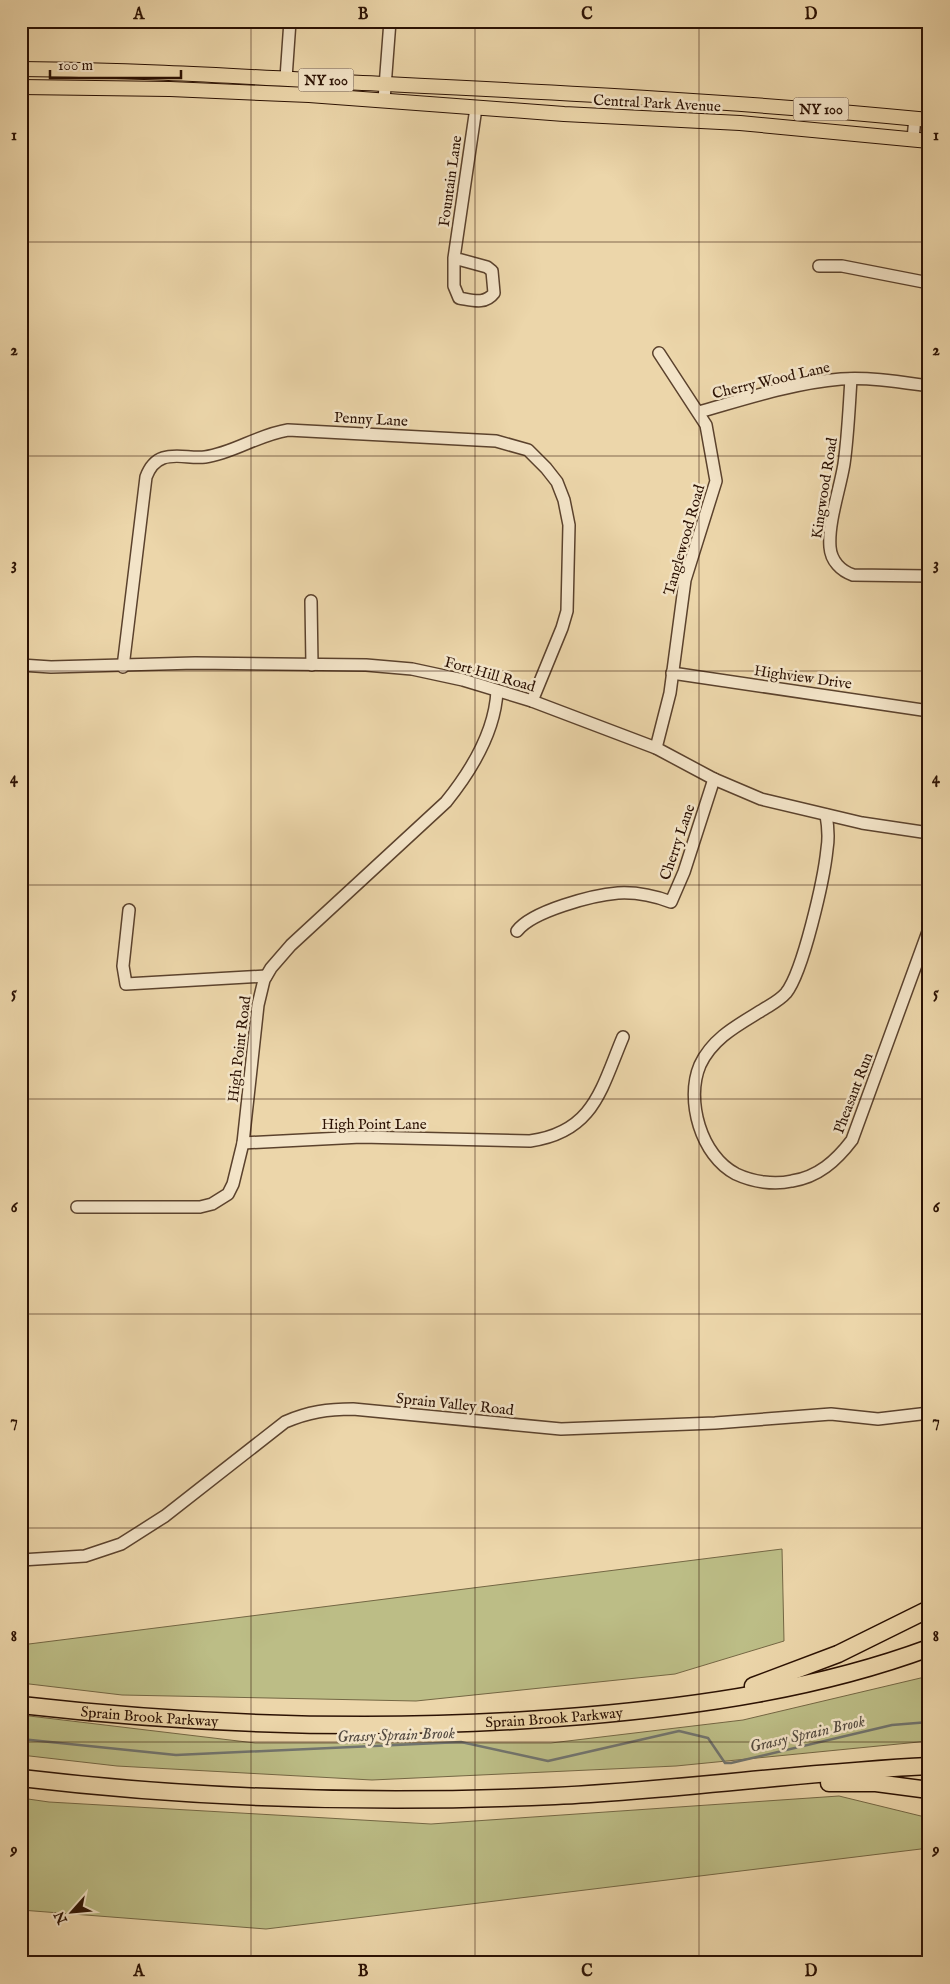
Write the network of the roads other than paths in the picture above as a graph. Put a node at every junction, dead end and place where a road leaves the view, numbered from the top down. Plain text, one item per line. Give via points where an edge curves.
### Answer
1 (290, 21) edge
2 (390, 21) edge
3 (21, 69) edge
4 (286, 78) junction
5 (386, 84) junction
6 (21, 87) edge
7 (384, 100) junction
8 (727, 102) junction
9 (476, 108) junction
10 (922, 119) edge
11 (727, 122) junction
12 (912, 139) junction
13 (929, 141) edge
14 (454, 258) junction
15 (819, 266) dead end
16 (929, 283) edge
17 (658, 353) dead end
18 (851, 379) junction
19 (929, 386) edge
20 (699, 412) junction
21 (929, 576) edge
22 (311, 601) dead end
23 (21, 665) edge
24 (312, 665) junction
25 (123, 667) junction
26 (672, 673) junction
27 (497, 691) junction
28 (532, 702) junction
29 (929, 711) edge
30 (656, 748) junction
31 (714, 779) junction
32 (826, 815) junction
33 (929, 832) edge
34 (129, 910) dead end
35 (929, 929) edge
36 (517, 931) dead end
37 (266, 976) junction
38 (623, 1037) dead end
39 (243, 1143) junction
40 (77, 1207) dead end
41 (929, 1413) edge
42 (21, 1560) edge
43 (929, 1609) edge
44 (929, 1648) edge
45 (713, 1700) junction
46 (21, 1705) edge
47 (929, 1766) edge
48 (21, 1778) edge
49 (717, 1784) junction
50 (929, 1790) edge

1 - 4 street
2 - 5 street
3 - 4 main road, NY 100
4 - 5 main road, NY 100
5 - 7 street
5 - 8 main road, Central Park Avenue / NY 100
6 - 7 main road, NY 100 via 211,90
7 - 9 main road, Central Park Avenue / NY 100
8 - 10 main road, Central Park Avenue / NY 100
8 - 11 street
9 - 11 main road, Central Park Avenue / NY 100
9 - 14 street, Fountain Lane
10 - 12 street
11 - 12 main road, Central Park Avenue / NY 100
12 - 13 main road, Central Park Avenue / NY 100
14 - 14 street, Fountain Lane via 492,271 494,293 491,298 480,301 459,298 454,286
15 - 16 street via 842,266
17 - 20 street, Tanglewood Road
18 - 19 street, Cherry Wood Lane
18 - 20 street, Cherry Wood Lane via 798,386
18 - 21 street, Kingwood Road via 845,454 831,535 832,556 845,572 853,575
20 - 26 street, Tanglewood Road via 710,439 716,481 686,580
22 - 24 street
23 - 25 street, Fort Hill Road
24 - 25 street, Fort Hill Road via 195,663
24 - 27 street, Fort Hill Road via 412,669
25 - 28 street, Penny Lane via 146,477 148,470 162,458 204,457 226,452 268,433 288,430 496,441 528,450 546,468 557,482 569,525 566,611
26 - 29 street, Highview Drive
26 - 30 street, Tanglewood Road
27 - 28 street, Fort Hill Road
27 - 37 street, High Point Road via 491,722 481,747 466,776 446,802 291,945
28 - 30 street, Fort Hill Road
30 - 31 street, Fort Hill Road
31 - 32 street, Fort Hill Road via 760,799
31 - 36 street, Cherry Lane via 671,902 634,893 600,896 544,912 531,918
32 - 33 street, Fort Hill Road
32 - 35 street, Pheasant Run via 827,850 798,970 786,993 777,1001 719,1037 701,1063 696,1077 694,1108 703,1133 722,1164 736,1174 756,1181 781,1184 816,1174 843,1152 852,1140
34 - 37 street via 123,966 126,984
37 - 39 street, High Point Road via 258,1005
38 - 39 street, High Point Lane via 597,1097 585,1116 573,1128 549,1139 361,1137
39 - 40 street, High Point Road via 228,1194 212,1204 184,1208
41 - 42 street, Sprain Valley Road via 878,1419 831,1414 715,1423 561,1429 328,1409 285,1422 165,1516 121,1544 85,1556
43 - 45 highway via 838,1654
44 - 45 highway, Sprain Brook Parkway via 821,1680
45 - 46 highway, Sprain Brook Parkway via 630,1712 536,1720 374,1725 189,1720
47 - 49 highway
48 - 49 highway via 191,1793 368,1800 547,1796
49 - 50 highway via 862,1783

